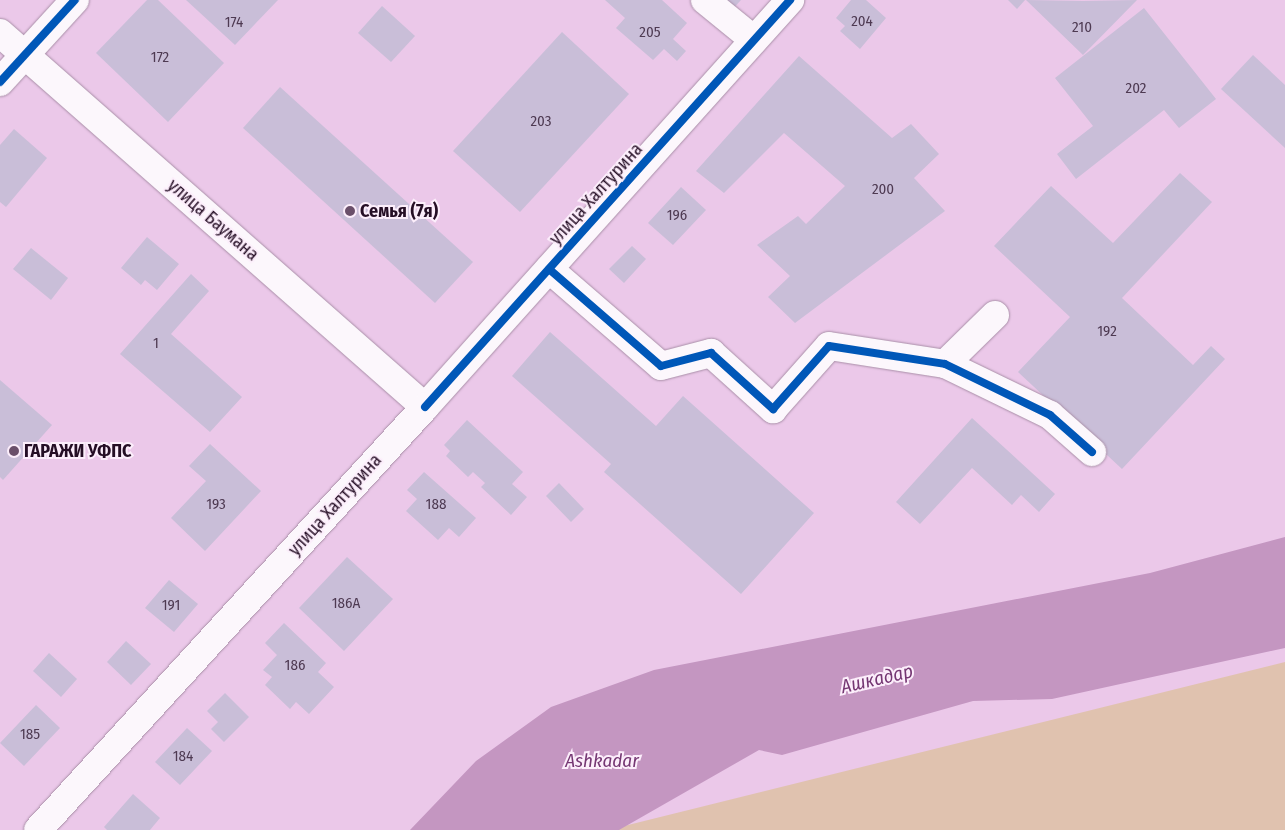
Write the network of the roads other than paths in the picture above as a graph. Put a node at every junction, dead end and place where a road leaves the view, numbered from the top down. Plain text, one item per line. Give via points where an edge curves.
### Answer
1 (75, 0) edge
2 (705, 0) edge
3 (790, 0) edge
4 (0, 33) edge
5 (754, 40) junction
6 (25, 55) junction
7 (0, 82) edge
8 (549, 269) junction
9 (994, 315) dead end
10 (945, 364) junction
11 (425, 407) junction
12 (1092, 452) dead end
13 (38, 830) edge

1 - 6 street
2 - 5 street
3 - 5 street, улица Халтурина
4 - 6 street, улица Баумана
5 - 8 street, улица Халтурина
6 - 7 street
6 - 11 street, улица Баумана
8 - 10 street via 660,366 711,354 773,410 829,346
8 - 11 street, улица Халтурина
9 - 10 street
10 - 12 street via 1050,415
11 - 13 street, улица Халтурина

